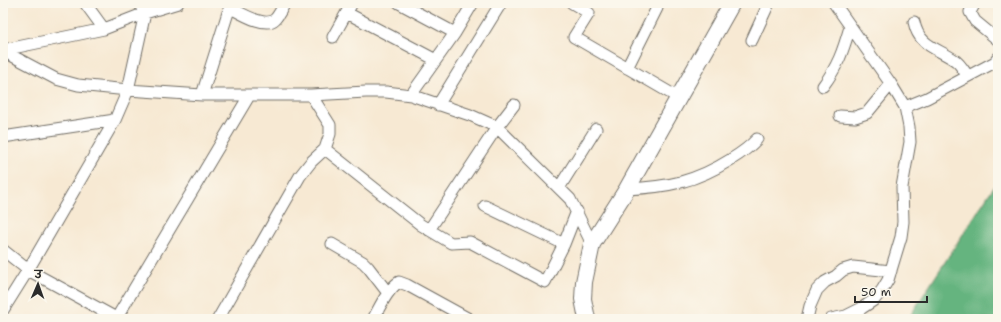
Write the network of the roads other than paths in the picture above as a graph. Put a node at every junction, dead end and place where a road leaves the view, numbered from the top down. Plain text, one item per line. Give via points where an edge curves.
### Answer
1 (85, 3) edge
2 (139, 3) edge
3 (285, 3) edge
4 (399, 3) edge
5 (473, 3) edge
6 (501, 3) edge
7 (572, 3) edge
8 (732, 3) edge
9 (769, 3) edge
10 (834, 3) edge
11 (975, 3) edge
12 (173, 4) edge
13 (230, 5) edge
14 (158, 6) edge
15 (349, 8) edge
16 (657, 8) dead end
17 (145, 13) junction
18 (914, 22) dead end
19 (850, 27) junction
20 (104, 29) junction
21 (456, 33) junction
22 (333, 37) dead end
23 (752, 40) dead end
24 (998, 40) edge
25 (3, 50) edge
26 (436, 60) junction
27 (997, 62) edge
28 (627, 68) junction
29 (968, 76) junction
30 (892, 84) junction
31 (823, 86) dead end
32 (128, 90) junction
33 (202, 95) junction
34 (311, 95) junction
35 (411, 95) junction
36 (249, 96) junction
37 (679, 98) junction
38 (438, 105) junction
39 (514, 105) dead end
40 (905, 107) junction
41 (840, 116) dead end
42 (115, 120) junction
43 (497, 127) junction
44 (596, 129) dead end
45 (3, 137) edge
46 (757, 139) dead end
47 (325, 149) junction
48 (559, 188) junction
49 (627, 189) junction
50 (486, 206) dead end
51 (577, 211) junction
52 (428, 230) junction
53 (332, 244) dead end
54 (564, 244) junction
55 (592, 244) junction
56 (3, 250) edge
57 (28, 270) junction
58 (891, 271) junction
59 (388, 293) junction
60 (3, 310) edge
61 (117, 319) edge
62 (218, 319) edge
63 (373, 319) edge
64 (469, 319) edge
65 (587, 319) edge
66 (807, 319) edge
67 (831, 319) edge

1 - 20 street
2 - 17 street
3 - 13 street via 274,20 269,23 261,22
4 - 21 street
5 - 21 street
6 - 38 street
7 - 28 street via 589,13 574,37
8 - 37 street
9 - 23 street
10 - 19 street
11 - 24 street via 970,12 974,21
12 - 14 street
13 - 33 street
14 - 17 street
15 - 22 street
15 - 26 street
16 - 28 street
17 - 20 street
17 - 32 street
18 - 29 street via 920,37 955,61
19 - 30 street
19 - 31 street via 834,72
20 - 25 street
21 - 26 street
25 - 32 street via 56,79 78,85
26 - 35 street
27 - 29 street
28 - 37 street
29 - 40 street
30 - 40 street
30 - 41 street via 866,113 854,117
32 - 33 street
32 - 42 street
33 - 36 street
34 - 35 street via 386,92
34 - 36 street
34 - 47 street via 330,125
35 - 38 street
36 - 61 street
37 - 49 street
38 - 43 street
39 - 43 street
40 - 58 street via 910,142 902,187 901,237
42 - 45 street
42 - 57 street
43 - 48 street
43 - 52 street
44 - 48 street
46 - 49 street via 748,149 695,178 666,186
47 - 52 street
47 - 62 street via 300,176
48 - 51 street
49 - 55 street
50 - 54 street
51 - 54 street
51 - 55 street
52 - 54 street via 451,243 470,242 545,282
53 - 59 street via 363,262
55 - 65 street via 584,282 583,299
56 - 57 street
57 - 60 street
57 - 61 street
58 - 66 street via 853,267 843,270 817,290
58 - 67 street via 874,300 846,316
59 - 63 street
59 - 64 street via 394,285 403,283

